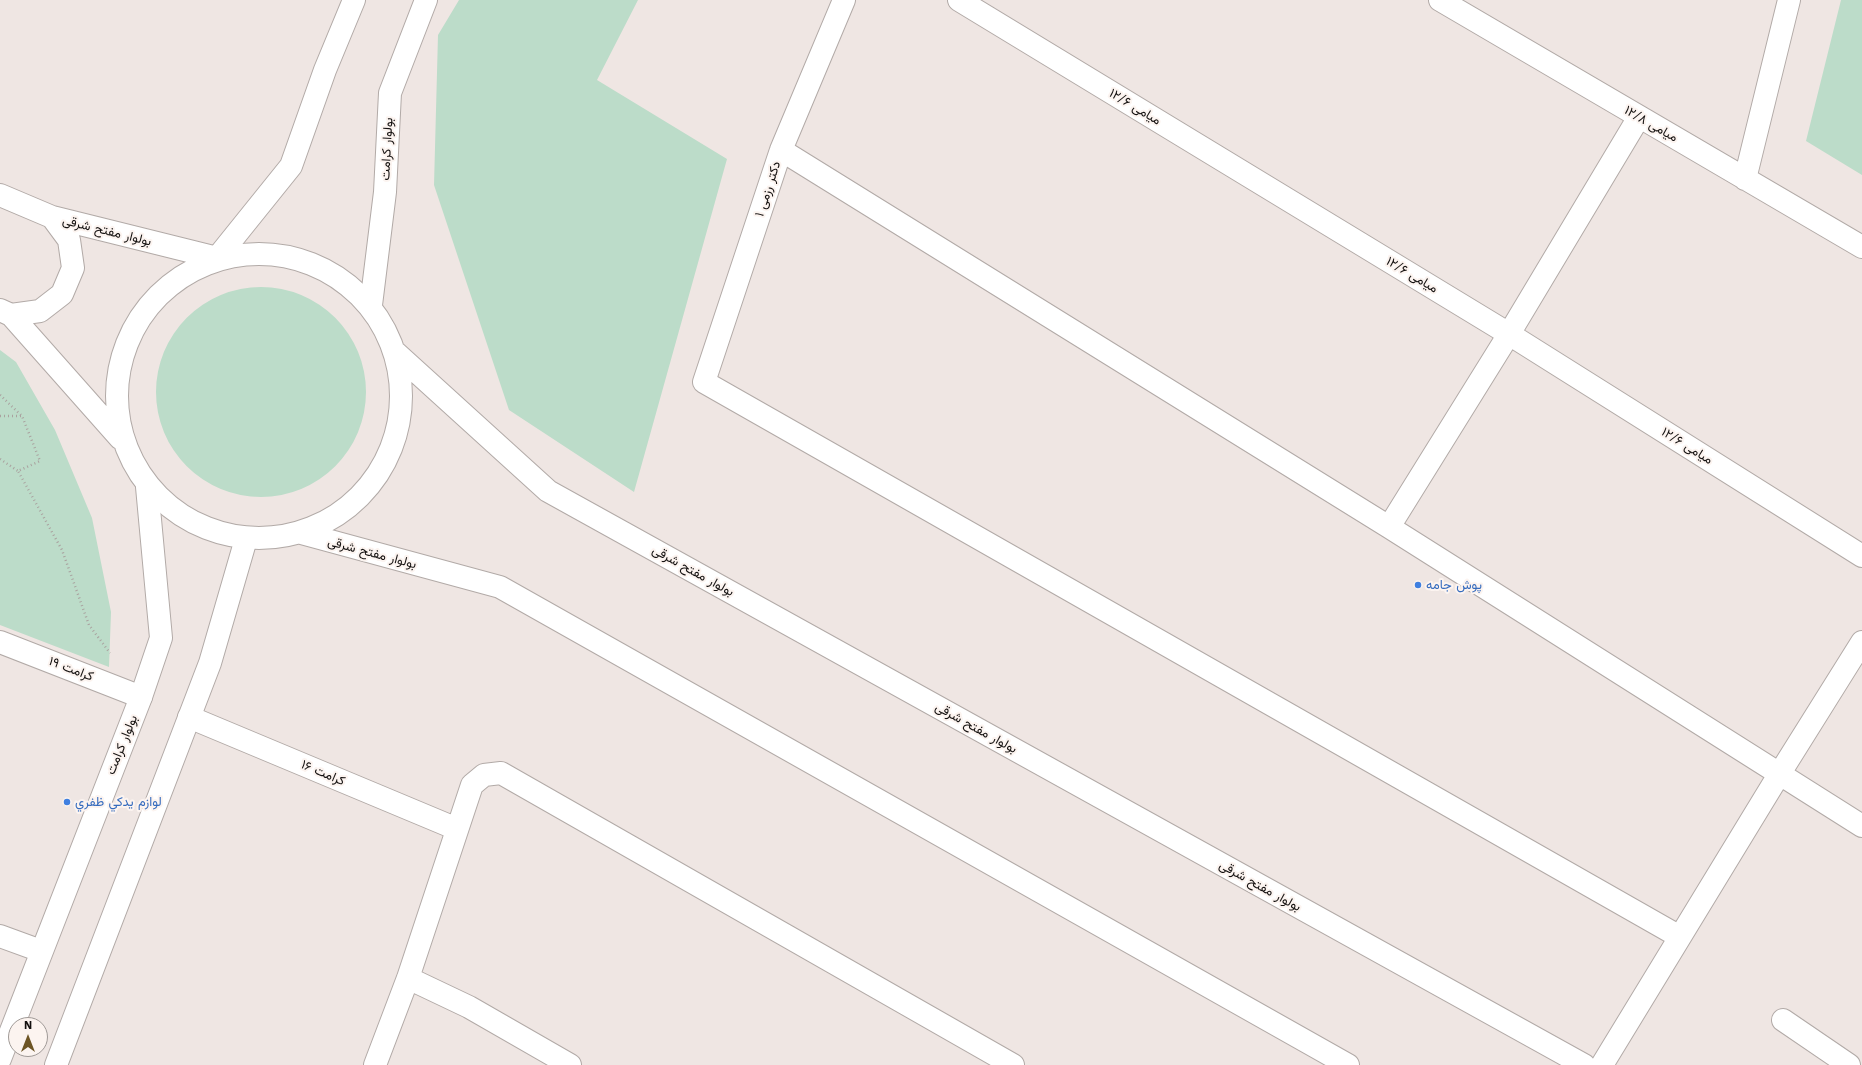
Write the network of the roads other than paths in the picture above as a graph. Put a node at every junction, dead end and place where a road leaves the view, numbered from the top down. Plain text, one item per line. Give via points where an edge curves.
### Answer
1 (354, 0) edge
2 (426, 0) edge
3 (844, 0) edge
4 (959, 0) edge
5 (1440, 0) edge
6 (1789, 0) edge
7 (1639, 116) junction
8 (781, 150) junction
9 (1745, 179) junction
10 (0, 195) edge
11 (52, 217) junction
12 (1862, 247) edge
13 (217, 258) junction
14 (371, 305) junction
15 (6, 312) edge
16 (1509, 334) junction
17 (396, 353) junction
18 (120, 438) junction
19 (147, 487) junction
20 (1389, 527) junction
21 (301, 533) junction
22 (246, 539) junction
23 (1862, 556) edge
24 (0, 642) edge
25 (1862, 642) edge
26 (141, 697) junction
27 (189, 717) junction
28 (1780, 773) junction
29 (1862, 826) edge
30 (457, 829) junction
31 (0, 936) edge
32 (1680, 937) junction
33 (41, 951) junction
34 (408, 978) junction
35 (1783, 1020) dead end
36 (0, 1058) edge
37 (56, 1065) edge
38 (375, 1065) edge
39 (570, 1065) edge
40 (1013, 1065) edge
41 (1348, 1065) edge
42 (1584, 1065) edge
43 (1602, 1065) edge
44 (1849, 1065) edge

1 - 13 street via 325,70 291,166
2 - 14 street, بولوار کرامت via 390,93 385,192
3 - 8 street, دکتر رزمی ۱
4 - 16 street, میامی ۱۲/۶
5 - 7 street, میامی ۱۲/۸
6 - 9 street
7 - 9 street, میامی ۱۲/۸
7 - 16 street
8 - 20 street
8 - 32 street, دکتر رزمی ۱ via 704,382
9 - 12 street, میامی ۱۲/۸
10 - 11 street, بولوار مفتح شرقی
11 - 13 street, بولوار مفتح شرقی
11 - 15 street via 69,240 73,268 62,294 40,311
13 - 14 street via 273,253 327,269
13 - 18 street via 167,284 131,327 115,382
14 - 17 street
15 - 18 street
16 - 20 street
16 - 23 street, میامی ۱۲/۶
17 - 21 street via 402,409 386,463 351,506
17 - 42 street, بولوار مفتح شرقی via 548,491
18 - 19 street
19 - 22 street via 192,523
19 - 26 street, بولوار کرامت via 161,638
20 - 28 street
21 - 22 street
21 - 41 street, بولوار مفتح شرقی via 500,587
22 - 27 street via 210,663
24 - 26 street, کرامت ۱۹
25 - 28 street
26 - 33 street, بولوار کرامت
27 - 30 street, کرامت ۱۶
27 - 37 street
28 - 29 street
28 - 32 street
30 - 34 street
30 - 40 street via 472,785 484,775 501,773
31 - 33 street
32 - 43 street
33 - 36 street, بولوار کرامت
34 - 38 street
34 - 39 street via 469,1007
35 - 44 street

